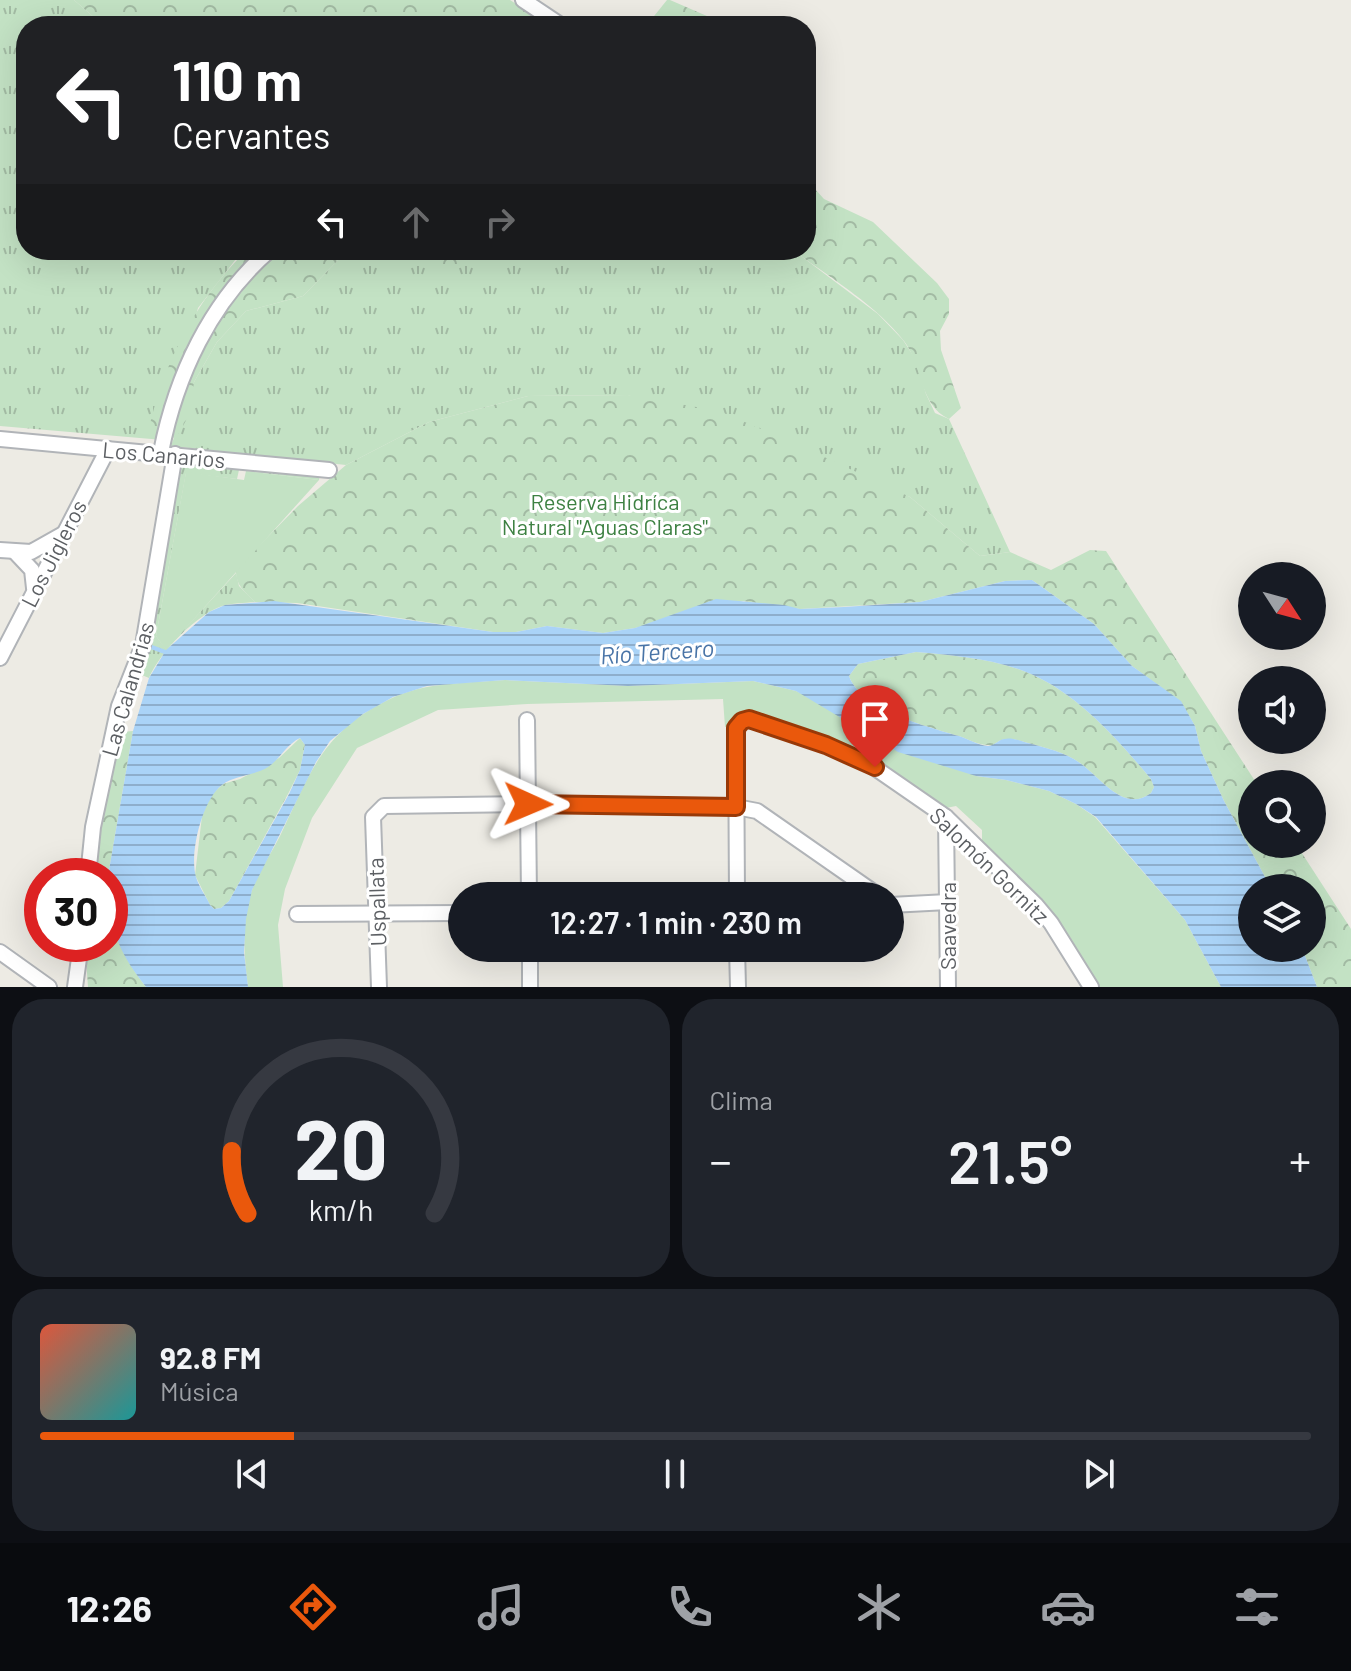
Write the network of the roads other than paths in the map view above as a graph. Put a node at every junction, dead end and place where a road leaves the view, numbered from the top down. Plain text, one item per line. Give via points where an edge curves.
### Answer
1 (523, 0) edge
2 (547, 16) edge
3 (260, 260) edge
4 (0, 439) edge
5 (108, 449) junction
6 (168, 453) junction
7 (329, 470) dead end
8 (63, 534) junction
9 (8, 551) edge
10 (33, 592) junction
11 (0, 658) edge
12 (527, 720) dead end
13 (528, 804) junction
14 (736, 807) junction
15 (946, 817) junction
16 (90, 858) edge
17 (529, 882) edge
18 (737, 882) edge
19 (859, 882) edge
20 (948, 902) junction
21 (904, 904) edge
22 (448, 913) edge
23 (297, 914) dead end
24 (376, 914) junction
25 (0, 952) edge
26 (78, 962) edge
27 (530, 962) edge
28 (737, 962) edge
29 (49, 987) edge
30 (75, 987) edge
31 (379, 987) edge
32 (530, 987) edge
33 (738, 987) edge
34 (948, 987) edge
35 (1091, 987) edge

1 - 2 street
3 - 6 street, Las Calandrias via 235,284 203,333 169,415
4 - 5 street, Los Canarios
5 - 6 street, Los Canarios
5 - 8 street, Los Jigleros
6 - 7 street, Los Canarios
6 - 16 street, Las Calandrias via 143,645 119,706
8 - 9 street via 31,552
8 - 10 street, Los Jigleros
9 - 10 street via 32,570
10 - 11 street, Los Jigleros
12 - 13 street
13 - 14 street
13 - 17 street
13 - 24 street, Uspallata via 384,806 373,817
14 - 15 street, Salomón Gornitz via 736,728 749,719 853,755
14 - 18 street
14 - 19 street via 757,811
15 - 20 street, Saavedra
15 - 35 street, Salomón Gornitz via 1036,905
20 - 21 street
20 - 34 street, Saavedra
22 - 24 street
23 - 24 street
24 - 31 street, Uspallata
25 - 29 street
26 - 30 street
27 - 32 street
28 - 33 street

